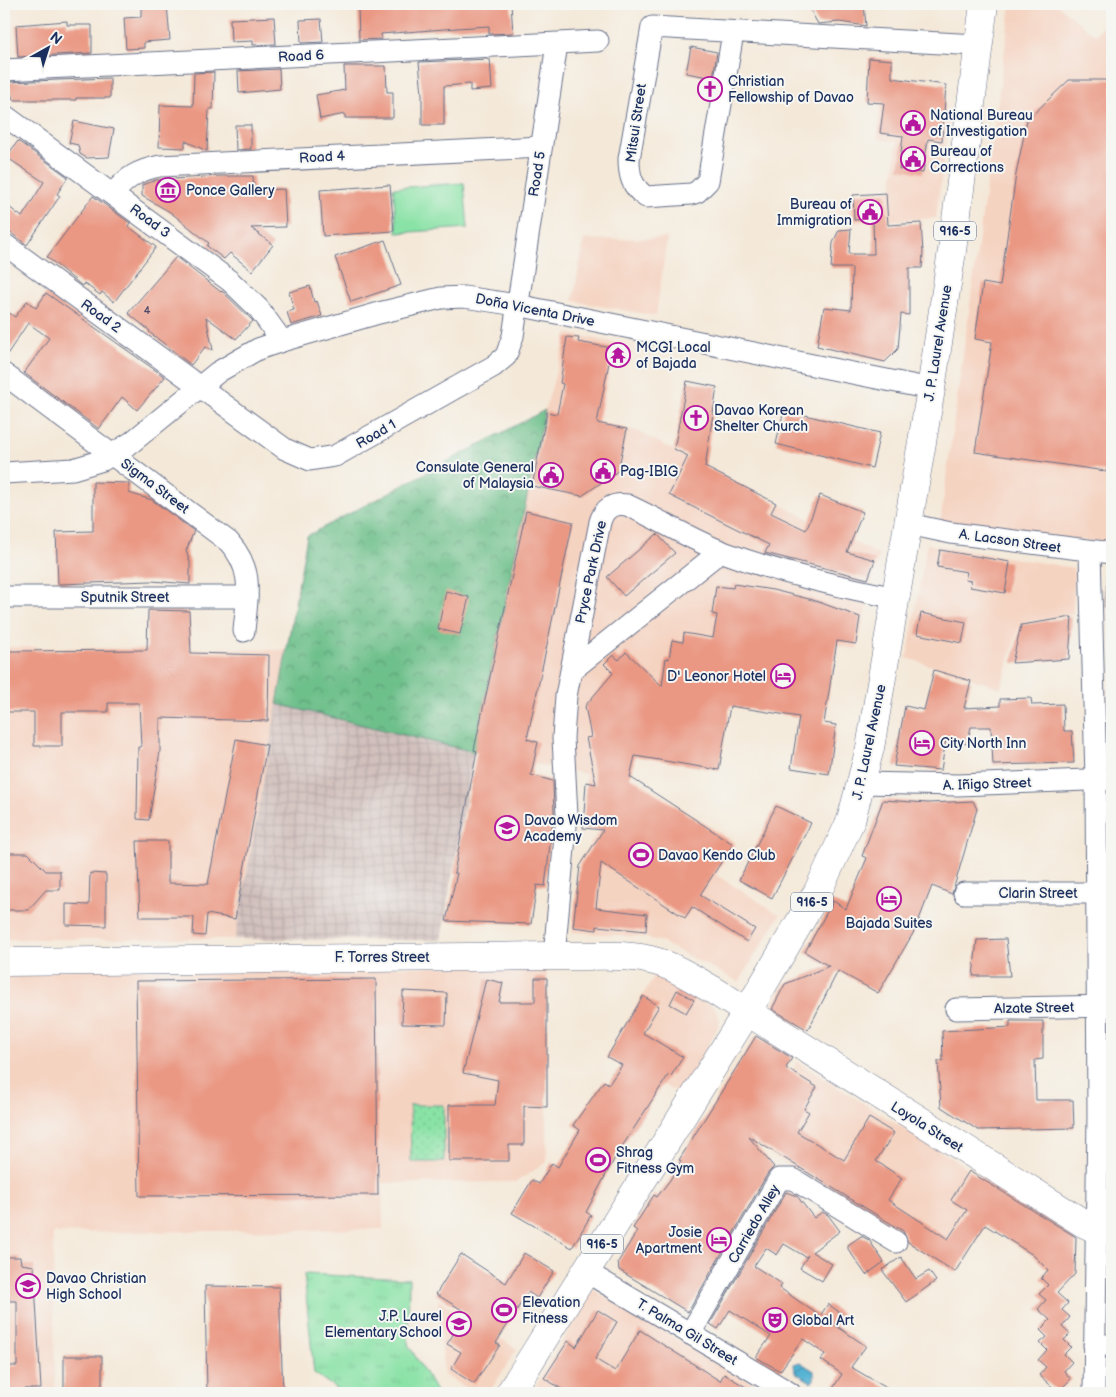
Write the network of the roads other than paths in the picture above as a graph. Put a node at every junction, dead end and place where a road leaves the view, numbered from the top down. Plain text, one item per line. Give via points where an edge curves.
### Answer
1 (984, 4) edge
2 (733, 32) junction
3 (598, 41) dead end
4 (556, 44) junction
5 (978, 45) junction
6 (4, 70) edge
7 (4, 115) edge
8 (541, 147) junction
9 (113, 194) junction
10 (4, 244) edge
11 (518, 305) junction
12 (282, 341) junction
13 (4, 374) edge
14 (199, 388) junction
15 (931, 389) junction
16 (114, 455) junction
17 (4, 473) edge
18 (908, 524) junction
19 (721, 551) junction
20 (1090, 552) junction
21 (1112, 554) edge
22 (4, 597) edge
23 (247, 597) junction
24 (896, 598) junction
25 (244, 631) dead end
26 (572, 670) junction
27 (1103, 674) edge
28 (1104, 779) edge
29 (862, 783) junction
30 (964, 893) dead end
31 (1104, 893) edge
32 (554, 956) junction
33 (4, 962) edge
34 (1105, 1006) edge
35 (956, 1009) dead end
36 (747, 1012) junction
37 (1105, 1115) edge
38 (1104, 1229) edge
39 (896, 1242) dead end
40 (585, 1271) junction
41 (690, 1334) junction
42 (1103, 1345) edge
43 (510, 1393) edge
44 (790, 1393) edge
45 (1094, 1393) edge

1 - 5 main road, J. P. Laurel Avenue / 916-5
2 - 2 street, Mitsui Street via 652,27 629,159 633,184 646,196 691,194 698,192 708,181
2 - 5 street, Mitsui Street
3 - 4 street, Road 6
4 - 6 street, Road 6
4 - 8 street, Road 5
5 - 15 main road, J. P. Laurel Avenue / 916-5
7 - 9 street, Road 3
8 - 9 street, Road 4 via 160,166 134,173
8 - 11 street, Road 5
9 - 12 street, Road 3 via 247,295
10 - 14 street, Road 2
11 - 12 street, Doña Vicenta Drive via 464,296 441,298
11 - 14 street, Road 1 via 511,347 502,362 349,449 323,460 310,460 286,449
11 - 15 street, Doña Vicenta Drive
12 - 14 street, Doña Vicenta Drive via 238,359
13 - 16 street, Sigma Street
14 - 16 street, Doña Vicenta Drive
15 - 18 main road, J. P. Laurel Avenue / 916-5
16 - 17 street, Doña Vicenta Drive via 73,469
16 - 23 street, Sigma Street via 229,542 246,566
18 - 20 street, A. Lacson Street
18 - 24 main road, J. P. Laurel Avenue / 916-5
19 - 24 street, Pryce Park Drive via 776,570
19 - 26 street
19 - 26 street, Pryce Park Drive via 627,505 612,506 600,522
20 - 21 street, A. Lacson Street
20 - 27 street
22 - 23 street, Sputnik Street
23 - 25 street, Sigma Street
24 - 29 main road, J. P. Laurel Avenue / 916-5
26 - 32 street, Pryce Park Drive via 564,723 567,815
27 - 28 street
28 - 29 street, A. Iñigo Street via 958,785
28 - 31 street
29 - 36 main road, J. P. Laurel Avenue / 916-5 via 836,857
30 - 31 street, Clarin Street
31 - 34 street
32 - 33 main road, F. Torres Street
32 - 36 main road, F. Torres Street via 656,961 680,971
34 - 35 street, Alzate Street
34 - 37 street
36 - 38 main road, Loyola Street via 1083,1223
36 - 40 main road, J. P. Laurel Avenue / 916-5
37 - 38 street
38 - 42 street
39 - 41 street, Carriedo Alley via 793,1179 780,1179
40 - 41 street, T. Palma Gil Street
40 - 43 main road, J. P. Laurel Avenue / 916-5
41 - 44 street, T. Palma Gil Street
42 - 45 street

